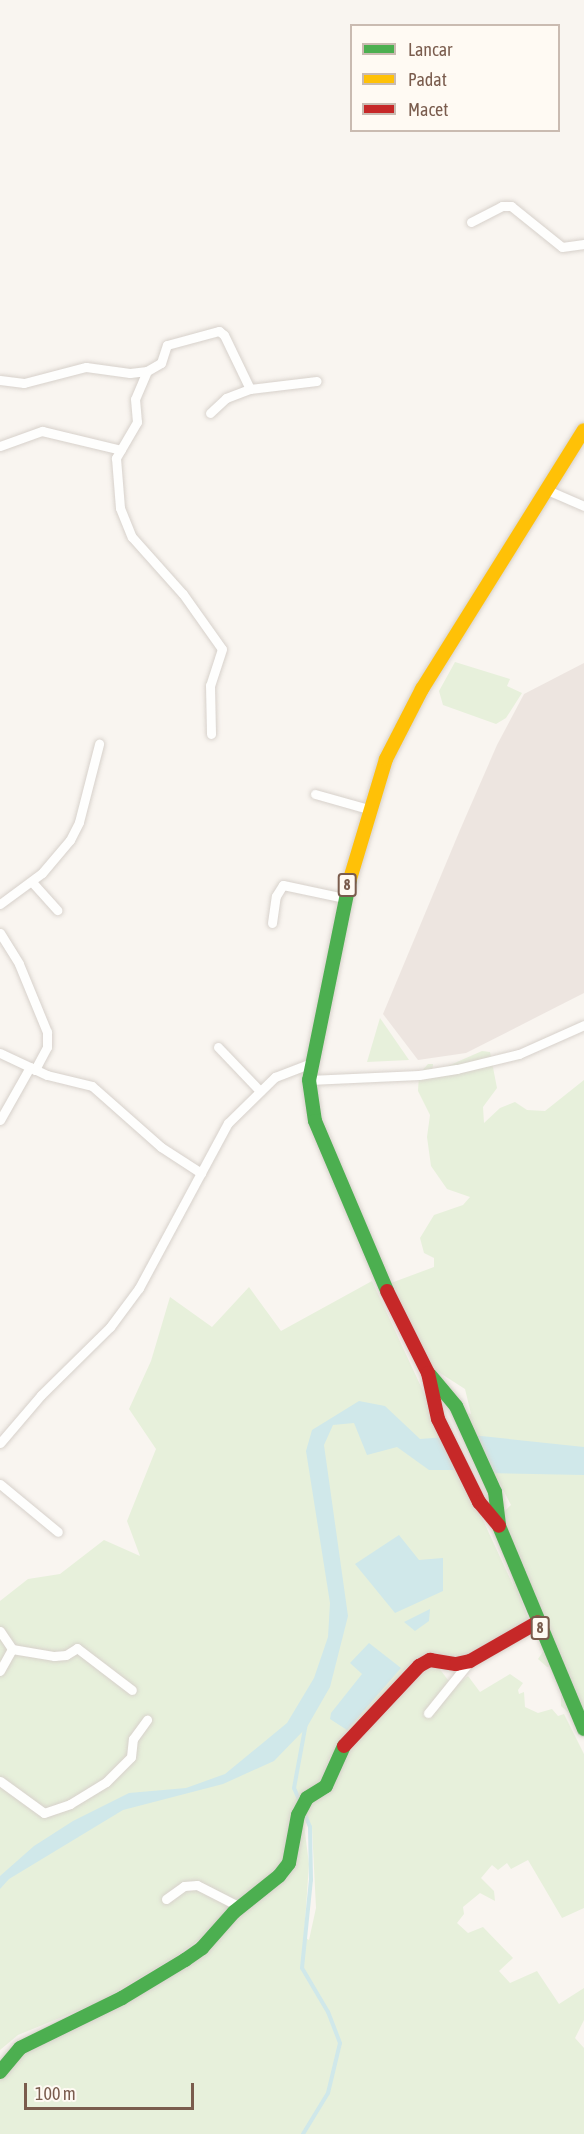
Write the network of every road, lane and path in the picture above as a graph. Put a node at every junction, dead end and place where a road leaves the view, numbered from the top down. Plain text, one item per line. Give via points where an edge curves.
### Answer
1 (471, 222) dead end
2 (584, 244) edge
3 (147, 371) junction
4 (0, 380) edge
5 (317, 381) dead end
6 (250, 389) junction
7 (210, 413) dead end
8 (584, 430) edge
9 (0, 446) edge
10 (121, 450) junction
11 (547, 490) junction
12 (584, 506) edge
13 (211, 734) dead end
14 (99, 744) dead end
15 (315, 794) dead end
16 (368, 809) junction
17 (32, 882) junction
18 (344, 898) junction
19 (0, 904) edge
20 (57, 910) dead end
21 (272, 923) dead end
22 (0, 933) edge
23 (584, 1025) edge
24 (218, 1047) dead end
25 (0, 1053) edge
26 (311, 1064) junction
27 (32, 1068) junction
28 (309, 1080) junction
29 (260, 1091) junction
30 (0, 1120) edge
31 (201, 1173) junction
32 (428, 1373) junction
33 (0, 1443) edge
34 (0, 1484) edge
35 (499, 1526) junction
36 (58, 1532) dead end
37 (538, 1622) junction
38 (0, 1631) edge
39 (12, 1649) junction
40 (470, 1661) junction
41 (0, 1671) edge
42 (132, 1690) dead end
43 (428, 1713) dead end
44 (147, 1720) dead end
45 (584, 1729) edge
46 (0, 1781) edge
47 (166, 1899) dead end
48 (240, 1907) junction
49 (0, 2072) edge

1 - 2 street via 502,206 511,206 562,247
3 - 4 street via 130,373 86,367 24,383
3 - 6 street via 161,363 167,345 219,331
3 - 10 street via 135,399 137,422
5 - 6 street
6 - 7 street via 226,398
8 - 11 main road, 8
9 - 10 street via 42,430
10 - 13 street via 116,467 125,524 222,649 210,685
11 - 12 street
11 - 16 main road, 8 via 422,689 392,745
14 - 17 street via 79,822 70,840
15 - 16 street
16 - 18 main road, 8
17 - 19 street
17 - 20 street
18 - 21 street via 283,885 276,896
18 - 26 main road, 8
22 - 27 street via 23,971 47,1032 47,1047
23 - 28 street via 519,1054 457,1069 407,1076
24 - 29 street
25 - 27 street
26 - 28 main road, 8
26 - 29 street via 285,1071
27 - 30 street
27 - 31 street via 92,1086 160,1147
28 - 32 main road, 8 via 315,1121 342,1177 375,1266
29 - 31 street via 220,1134
31 - 33 street via 152,1267 110,1327 41,1395
32 - 35 main road, 8 via 438,1419 479,1502
32 - 35 main road, 8 via 456,1406 495,1492
34 - 36 street
35 - 37 main road, 8
37 - 40 main road
37 - 45 main road, 8
38 - 39 street
39 - 41 street
39 - 42 street via 54,1656 77,1648
40 - 43 street
40 - 48 main road via 456,1664 430,1660 419,1666 347,1740 328,1783 307,1798 298,1815 289,1863
44 - 46 street via 133,1739 131,1757 106,1782 70,1804 44,1813
47 - 48 street via 184,1886 197,1885
48 - 49 main road via 185,1960 122,1998 20,2048

